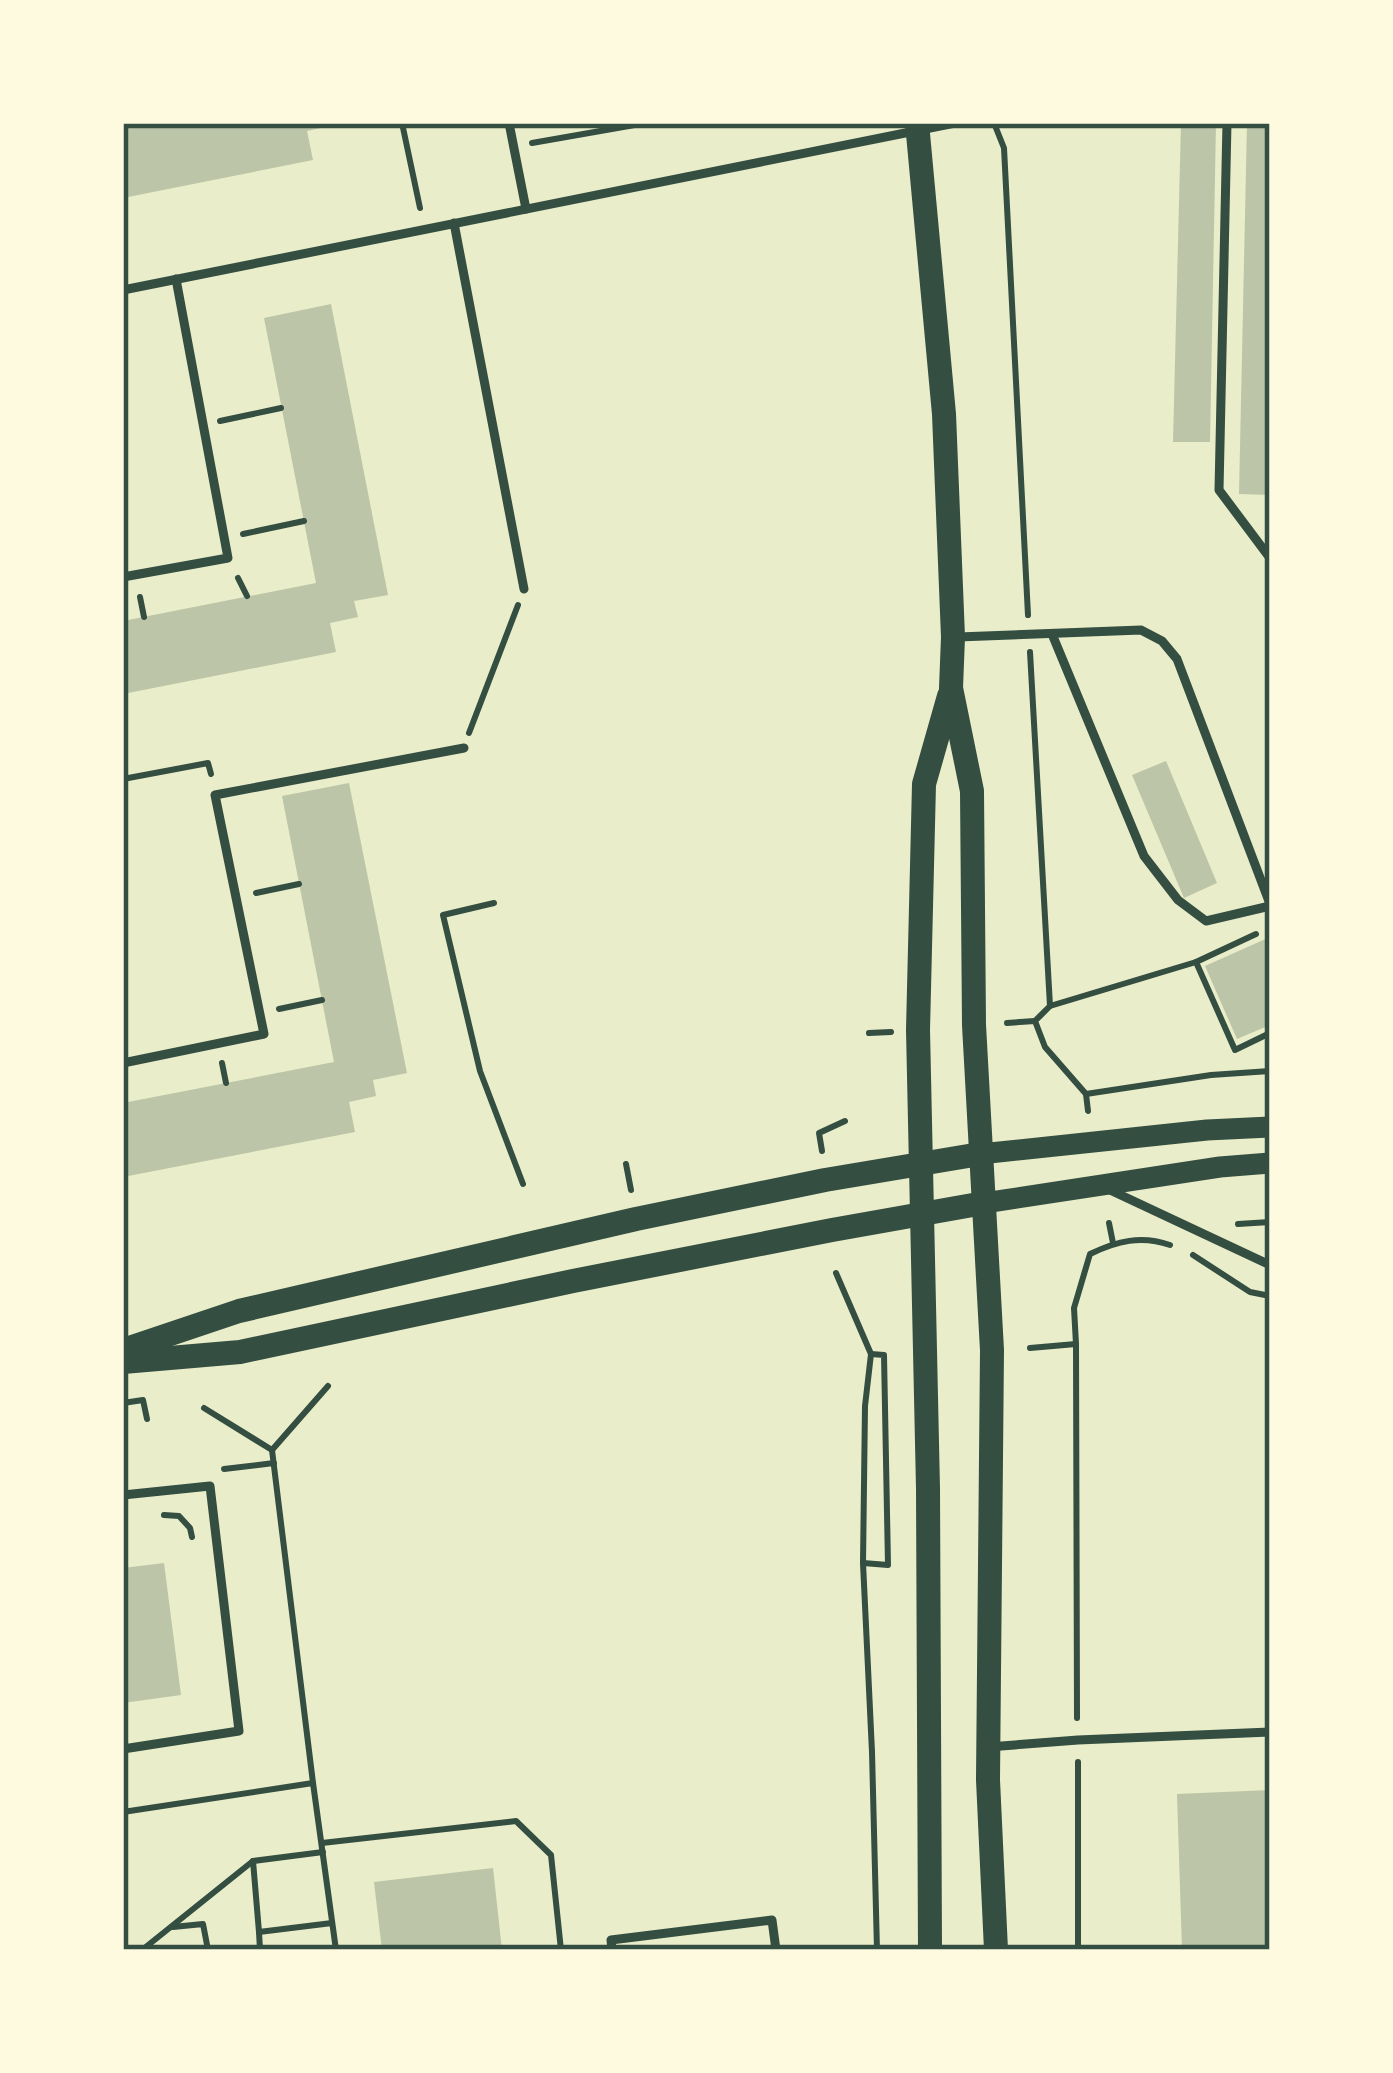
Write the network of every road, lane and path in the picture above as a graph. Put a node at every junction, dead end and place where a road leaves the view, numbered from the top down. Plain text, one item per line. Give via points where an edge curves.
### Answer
1 (402, 123) edge
2 (509, 123) edge
3 (646, 123) edge
4 (955, 123) edge
5 (1227, 123) edge
6 (917, 127) edge
7 (514, 146) junction
8 (526, 209) junction
9 (454, 224) junction
10 (425, 229) junction
11 (176, 279) junction
12 (123, 290) edge
13 (281, 408) dead end
14 (202, 425) junction
15 (304, 521) dead end
16 (224, 538) junction
17 (1270, 558) edge
18 (123, 577) edge
19 (524, 589) joint
20 (1052, 634) junction
21 (952, 637) junction
22 (951, 688) junction
23 (464, 748) joint
24 (208, 763) dead end
25 (123, 778) edge
26 (299, 884) dead end
27 (236, 897) junction
28 (494, 903) dead end
29 (1270, 905) edge
30 (1269, 927) edge
31 (1196, 962) junction
32 (322, 1000) dead end
33 (1050, 1006) dead end
34 (259, 1012) junction
35 (1035, 1022) dead end
36 (1007, 1023) dead end
37 (891, 1031) dead end
38 (1270, 1033) edge
39 (869, 1034) dead end
40 (123, 1063) edge
41 (1270, 1071) edge
42 (1088, 1111) dead end
43 (845, 1121) dead end
44 (1270, 1127) edge
45 (822, 1151) dead end
46 (980, 1154) junction
47 (1270, 1163) edge
48 (921, 1165) junction
49 (523, 1184) dead end
50 (1100, 1185) junction
51 (984, 1203) junction
52 (923, 1215) junction
53 (1109, 1222) dead end
54 (1113, 1243) junction
55 (1270, 1265) edge
56 (836, 1273) dead end
57 (1270, 1296) edge
58 (1076, 1344) junction
59 (1030, 1348) dead end
60 (123, 1350) edge
61 (871, 1354) junction
62 (123, 1362) edge
63 (328, 1386) dead end
64 (123, 1403) edge
65 (204, 1408) dead end
66 (147, 1420) dead end
67 (272, 1450) junction
68 (123, 1496) edge
69 (162, 1515) dead end
70 (193, 1544) dead end
71 (863, 1564) junction
72 (1270, 1732) edge
73 (1078, 1740) junction
74 (988, 1747) junction
75 (123, 1749) edge
76 (313, 1783) junction
77 (123, 1812) edge
78 (322, 1847) junction
79 (253, 1861) junction
80 (332, 1923) junction
81 (170, 1928) junction
82 (260, 1932) junction
83 (142, 1950) edge
84 (208, 1950) edge
85 (260, 1950) edge
86 (336, 1950) edge
87 (560, 1950) edge
88 (612, 1950) edge
89 (776, 1950) edge
90 (877, 1950) edge
91 (930, 1950) edge
92 (996, 1950) edge
93 (1078, 1950) edge

1 - 10 path
2 - 7 lane
3 - 7 path
4 - 6 lane
5 - 17 lane via 1219,490
6 - 8 lane
6 - 21 main road via 944,414
7 - 8 lane
8 - 9 lane
9 - 10 lane
9 - 19 lane
10 - 11 lane
11 - 12 lane
11 - 14 lane
13 - 14 path
14 - 16 lane
15 - 16 path
16 - 18 lane via 228,558
19 - 23 path
20 - 21 lane
20 - 29 lane via 1144,856 1178,900 1206,921
20 - 29 lane via 1141,630 1177,659
21 - 22 main road
22 - 46 main road via 972,791
22 - 48 main road via 923,784
23 - 27 lane via 215,795
24 - 25 path
26 - 27 path
27 - 34 lane
28 - 49 path via 443,914 480,1072
30 - 31 path
31 - 33 path
31 - 38 path via 1234,1050
32 - 34 path
34 - 40 lane via 264,1034
35 - 36 path
37 - 39 path
41 - 42 path via 1086,1094
43 - 45 path via 819,1133
44 - 46 street
46 - 48 main road
46 - 51 main road
47 - 50 street
48 - 52 main road
48 - 60 main road via 657,1215 261,1306
50 - 51 street
50 - 55 lane
51 - 52 main road
51 - 74 main road via 992,1350
52 - 62 main road via 240,1352
52 - 91 main road
53 - 54 path
54 - 57 path via 1153,1239 1183,1249
54 - 58 path via 1090,1254 1074,1308
56 - 61 path
58 - 59 path
58 - 73 path
61 - 71 path
61 - 71 path via 884,1355 888,1565
63 - 67 path
64 - 66 path via 143,1400
65 - 67 path
67 - 76 path
68 - 75 lane via 210,1486 238,1731
69 - 70 path via 179,1516
71 - 90 path
72 - 73 lane
73 - 74 lane
73 - 93 path
74 - 92 main road
76 - 77 path
76 - 78 path
78 - 79 path
78 - 80 path
78 - 87 path via 515,1821 551,1855
79 - 81 path
79 - 82 path
80 - 82 path
80 - 86 path
81 - 83 path
81 - 84 path via 203,1924
82 - 85 path
88 - 89 lane via 611,1940 772,1920

